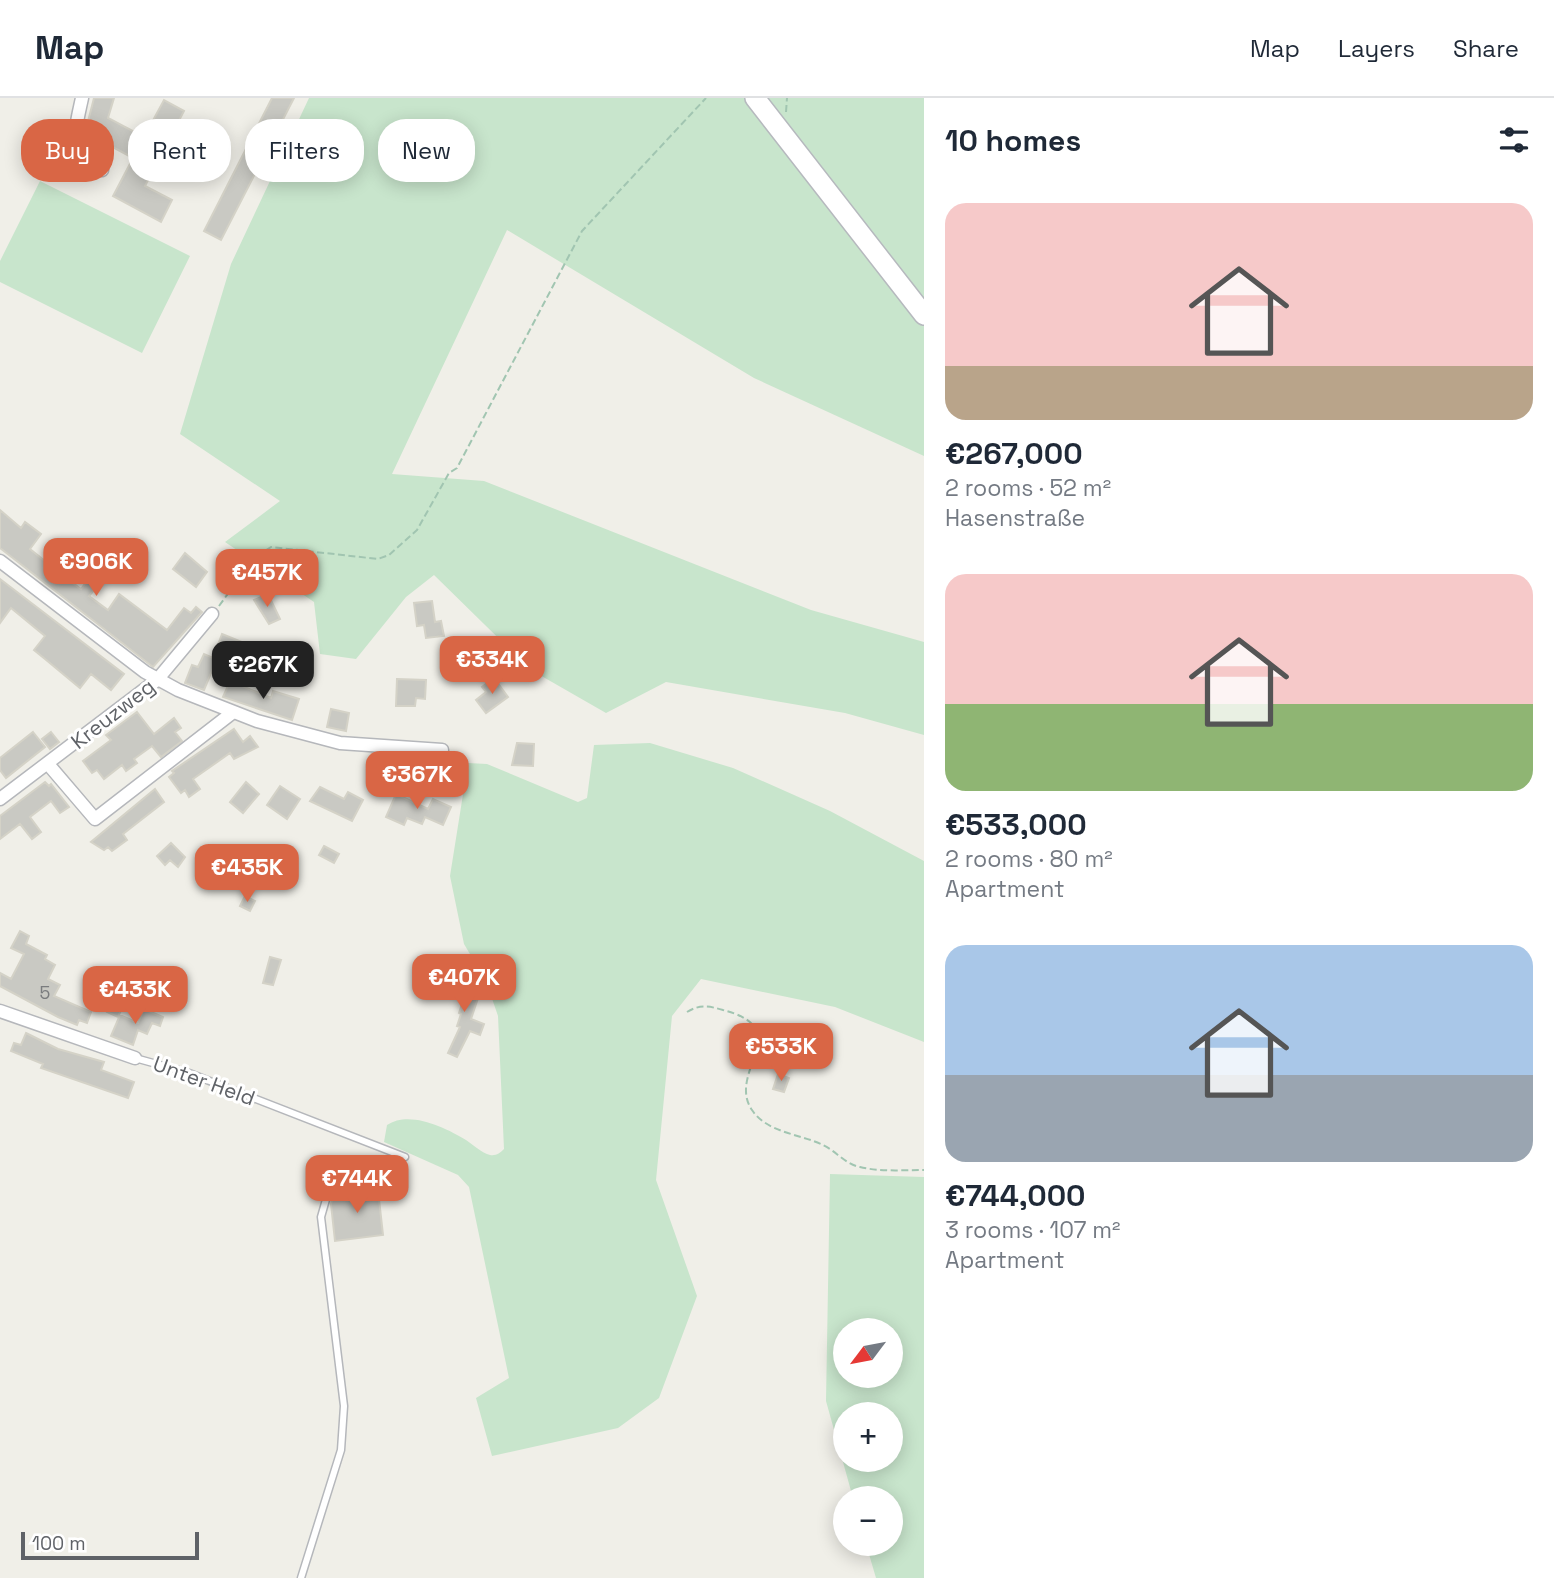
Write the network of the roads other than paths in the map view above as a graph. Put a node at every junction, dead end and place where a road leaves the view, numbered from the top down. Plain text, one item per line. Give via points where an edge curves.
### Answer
1 (82, 98) edge
2 (755, 98) edge
3 (78, 119) edge
4 (924, 315) edge
5 (0, 561) edge
6 (212, 614) road end
7 (157, 680) junction
8 (232, 713) junction
9 (442, 750) dead end
10 (48, 764) junction
11 (0, 799) edge
12 (0, 1011) edge
13 (135, 1058) joint
14 (405, 1157) dead end
15 (344, 1171) dead end
16 (301, 1578) edge

1 - 3 street
2 - 4 main road
5 - 7 street
6 - 7 street, Kreuzweg
7 - 8 street
7 - 10 street, Kreuzweg
8 - 9 street via 340,743
8 - 10 street via 95,819
10 - 11 street, Kreuzweg
12 - 13 street, Unter Held
13 - 14 lane, Unter Held via 189,1073
15 - 16 lane via 329,1189 321,1217 344,1429

